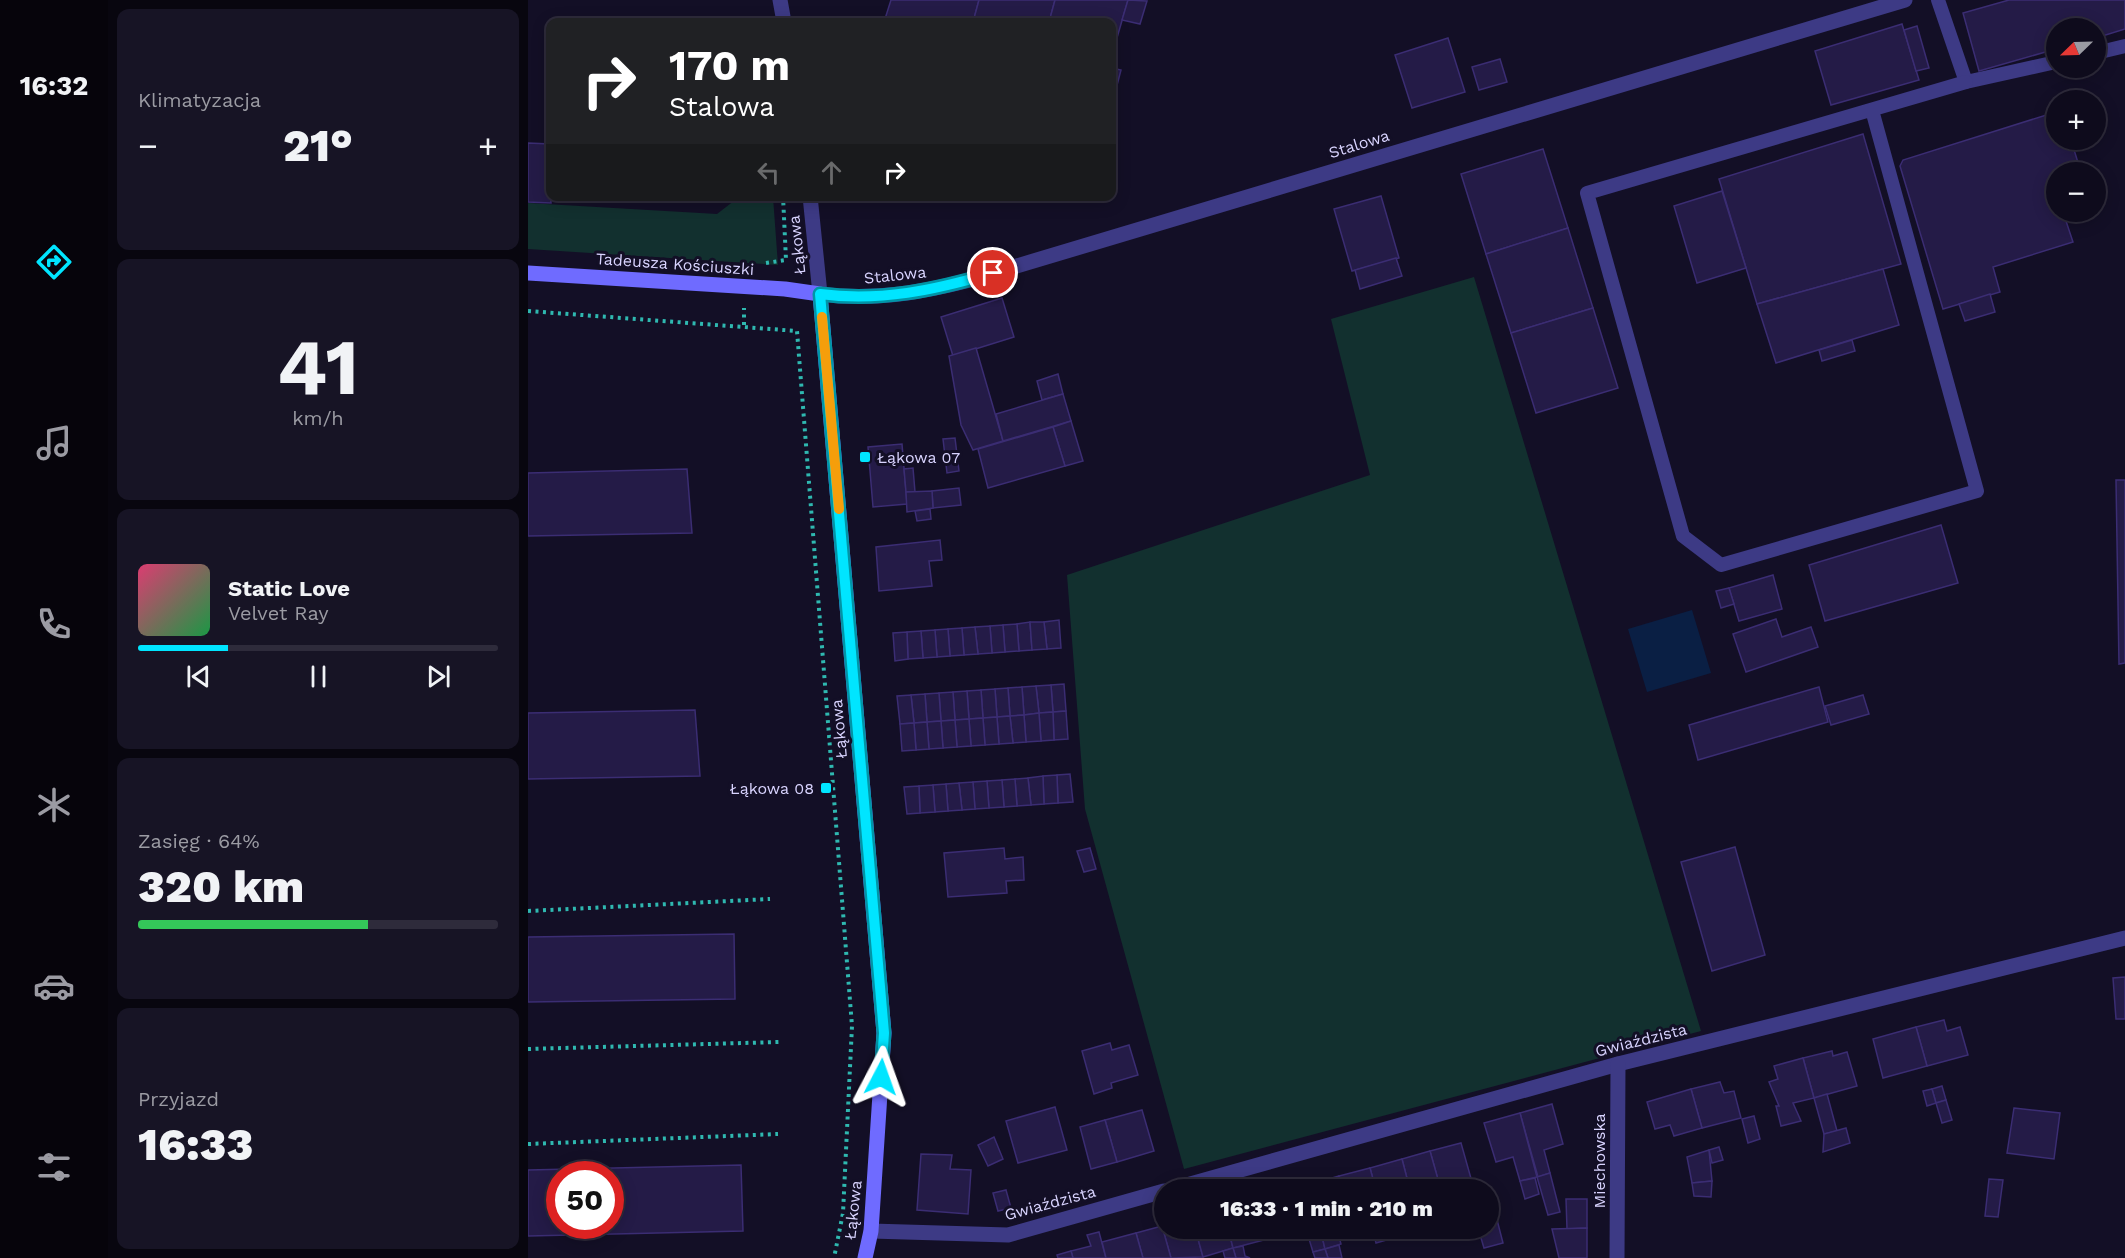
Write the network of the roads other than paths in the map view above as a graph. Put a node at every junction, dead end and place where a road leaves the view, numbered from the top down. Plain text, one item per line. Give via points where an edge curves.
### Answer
1 (780, 0) edge
2 (1905, 0) edge
3 (1938, 0) edge
4 (783, 18) edge
5 (2125, 46) edge
6 (2106, 51) edge
7 (2046, 64) edge
8 (1966, 82) junction
9 (1872, 110) junction
10 (811, 201) edge
11 (528, 273) edge
12 (820, 294) junction
13 (2125, 938) edge
14 (1618, 1064) junction
15 (1208, 1179) edge
16 (1154, 1194) edge
17 (871, 1231) junction
18 (865, 1258) edge
19 (1617, 1258) edge

1 - 4 street
2 - 12 street, Stalowa via 937,289 876,296
3 - 8 lane
5 - 6 lane
7 - 8 lane
8 - 9 lane
9 - 9 lane via 1587,193 1683,536 1721,565 1977,491
10 - 12 street, Łąkowa
11 - 12 main road, Tadeusza Kościuszki
12 - 17 main road, Łąkowa via 884,1033
13 - 14 street, Gwiaździsta
14 - 15 street, Gwiaździsta
14 - 19 street, Miechowska
16 - 17 street, Gwiaździsta via 1008,1235
17 - 18 main road, Łąkowa

